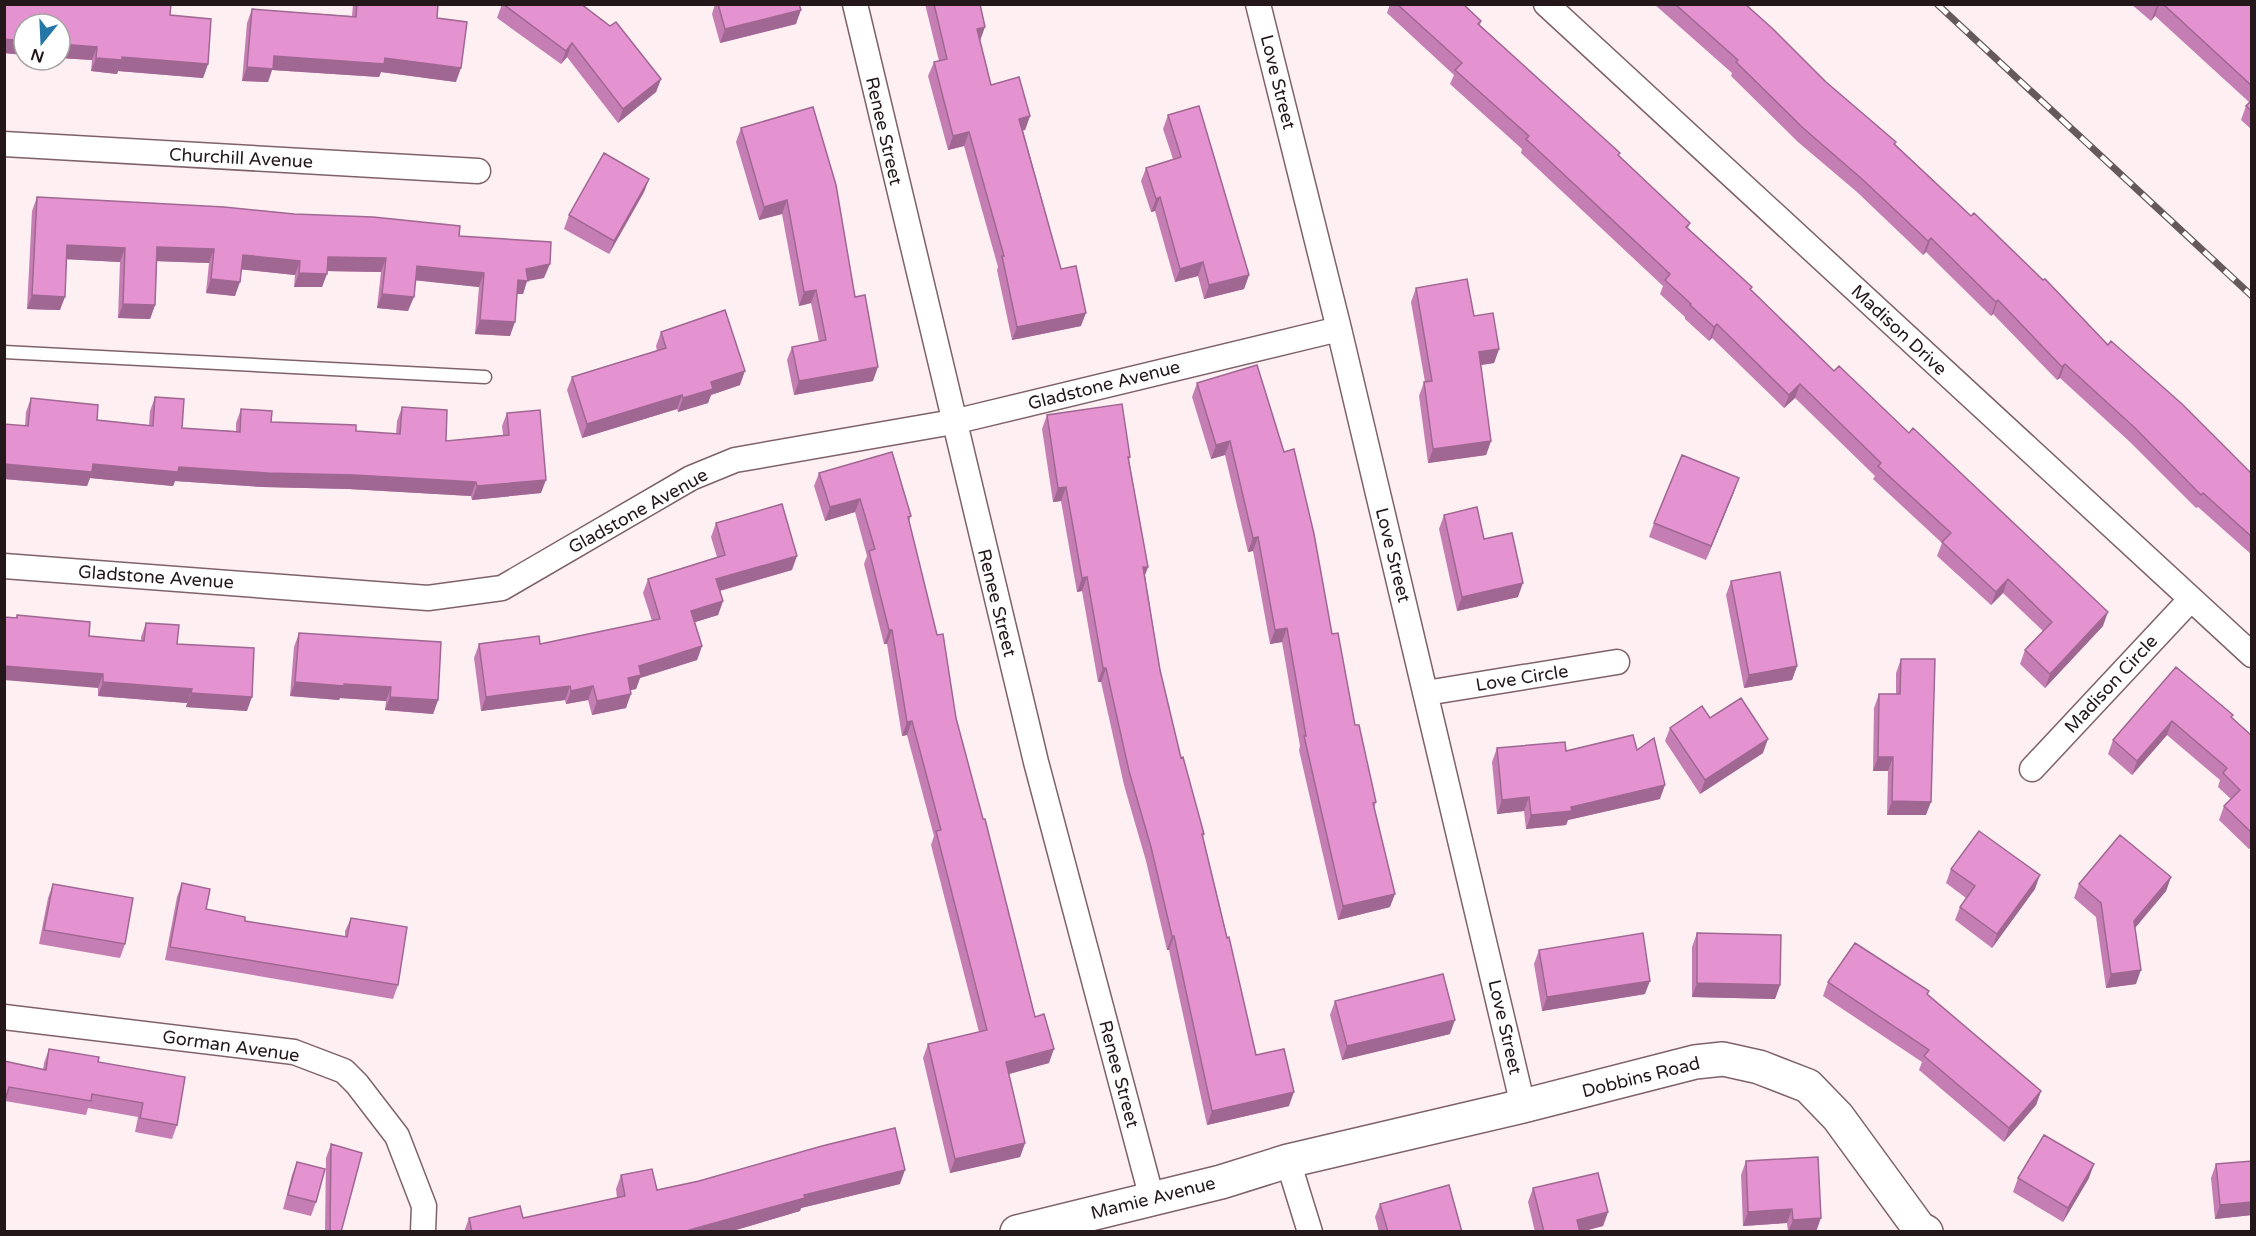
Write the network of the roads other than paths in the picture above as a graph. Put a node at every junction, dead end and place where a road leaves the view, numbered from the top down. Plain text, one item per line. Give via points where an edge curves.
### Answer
1 (855, 4) edge
2 (1258, 4) edge
3 (1546, 4) edge
4 (4, 144) edge
5 (478, 171) dead end
6 (1339, 329) junction
7 (4, 352) edge
8 (485, 377) dead end
9 (953, 422) junction
10 (4, 566) edge
11 (2191, 599) junction
12 (2252, 655) edge
13 (1617, 662) dead end
14 (1426, 693) junction
15 (2032, 769) dead end
16 (4, 1017) edge
17 (1523, 1106) junction
18 (1288, 1161) junction
19 (1152, 1199) junction
20 (1920, 1230) edge
21 (423, 1232) edge
22 (1017, 1232) edge
23 (1310, 1232) edge

1 - 9 street, Renee Street
2 - 6 street, Love Street
3 - 11 street, Madison Drive
4 - 5 street, Churchill Avenue
6 - 9 street, Gladstone Avenue
6 - 14 street, Love Street
7 - 8 lane
9 - 10 street, Gladstone Avenue via 735,460 691,478 502,588 428,598
9 - 19 street, Renee Street via 1036,762
11 - 12 street, Madison Drive
11 - 15 street, Madison Circle
13 - 14 street, Love Circle
14 - 17 street, Love Street
16 - 21 street, Gorman Avenue via 294,1052 344,1071 398,1136 424,1206
17 - 18 street, Dobbins Road
17 - 20 street, Dobbins Road via 1695,1062 1723,1059 1759,1067 1808,1086 1838,1117
18 - 19 street, Mamie Avenue
18 - 23 street
19 - 22 street, Mamie Avenue

